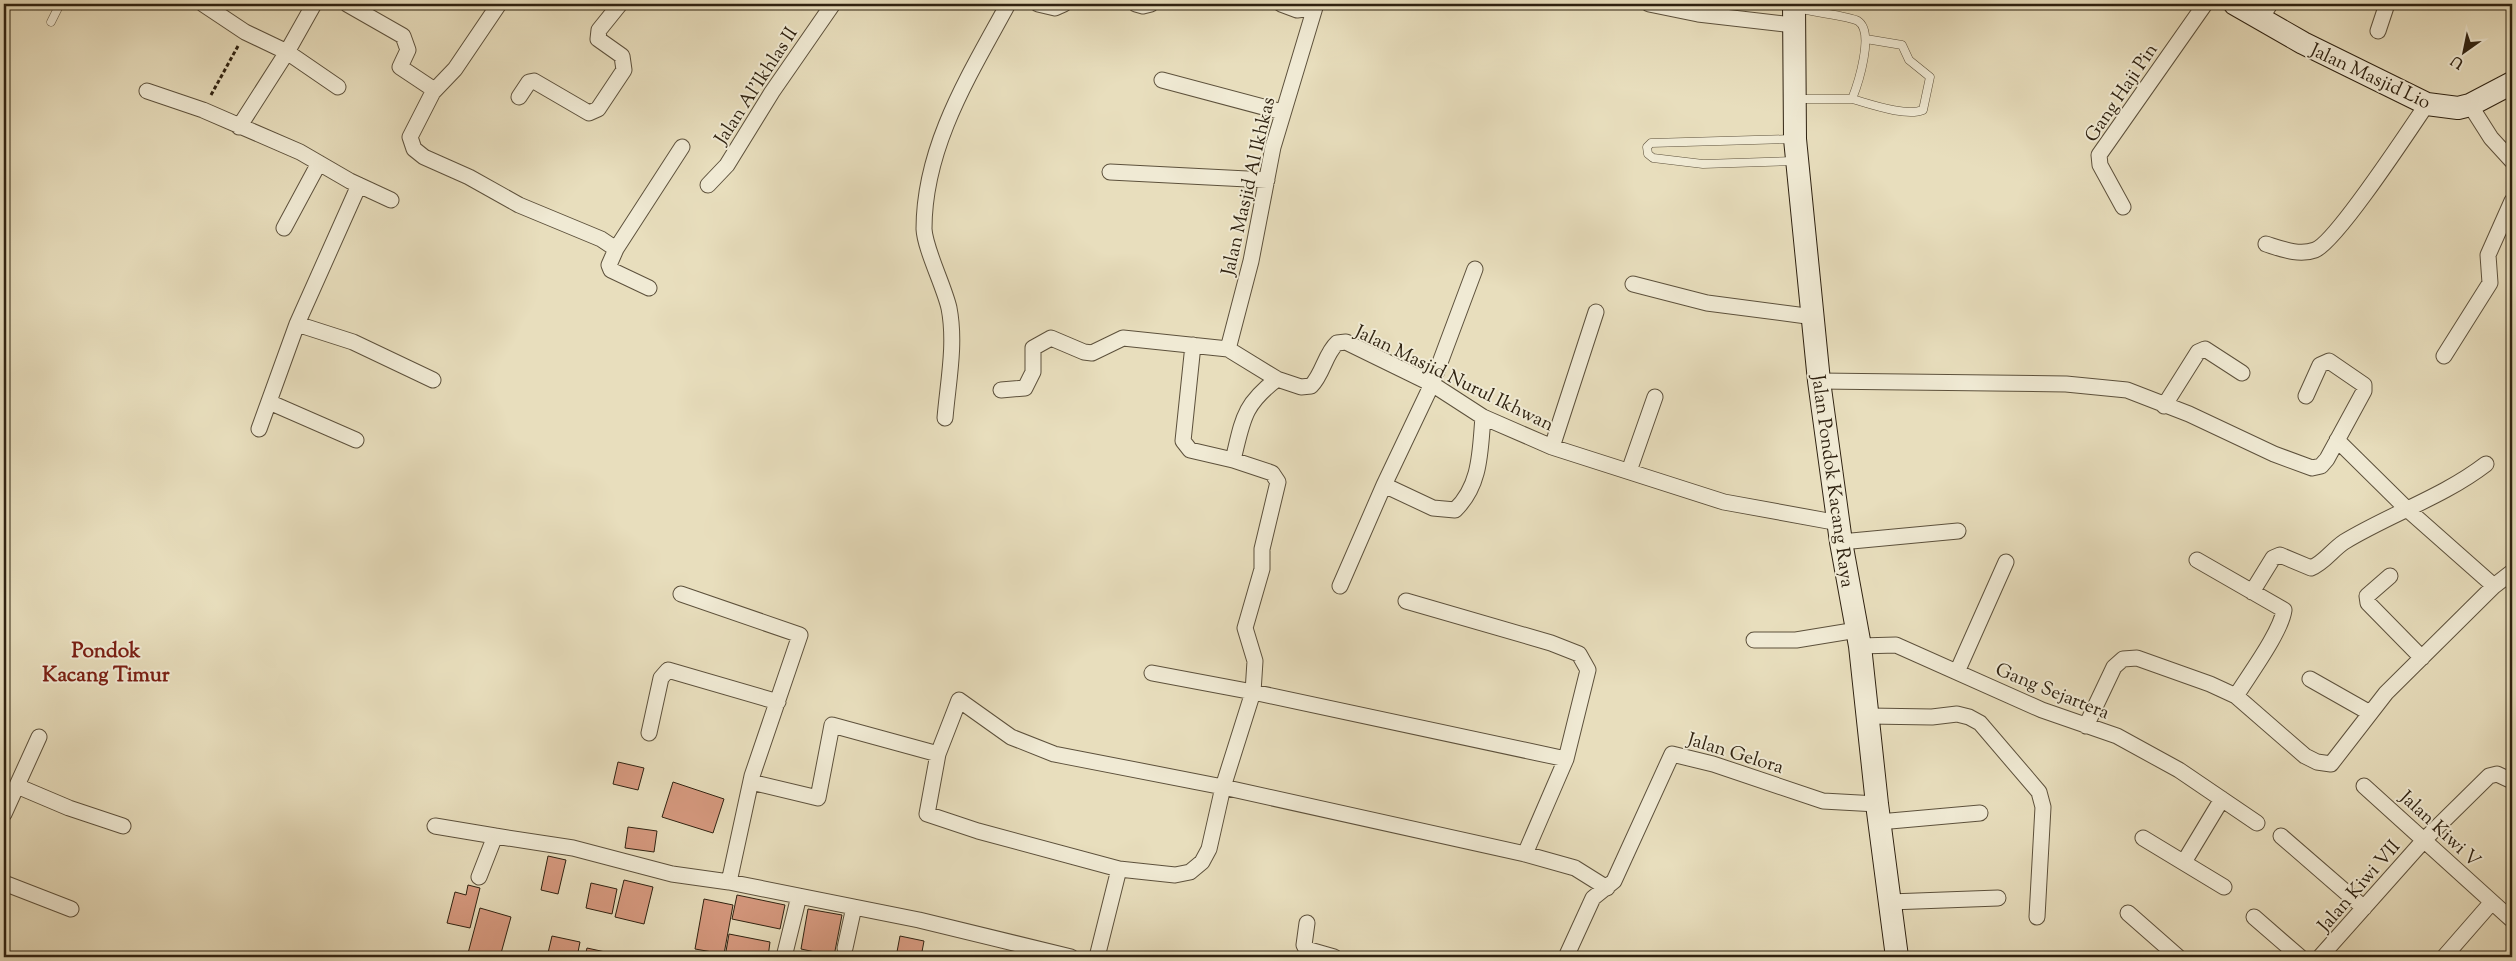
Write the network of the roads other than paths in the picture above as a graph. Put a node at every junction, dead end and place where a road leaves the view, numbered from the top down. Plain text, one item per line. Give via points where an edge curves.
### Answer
1 (60, 4) edge
2 (203, 4) edge
3 (314, 4) edge
4 (347, 4) edge
5 (499, 4) edge
6 (620, 4) edge
7 (833, 4) edge
8 (1008, 4) edge
9 (1038, 4) edge
10 (1064, 4) edge
11 (1136, 4) edge
12 (1151, 4) edge
13 (1280, 4) edge
14 (1649, 4) edge
15 (2205, 4) edge
16 (2235, 4) edge
17 (2387, 4) edge
18 (1315, 6) edge
19 (2266, 11) edge
20 (1793, 12) edge
21 (51, 22) dead end
22 (2378, 31) dead end
23 (1866, 39) junction
24 (288, 52) junction
25 (1162, 80) dead end
26 (2512, 84) edge
27 (338, 87) dead end
28 (147, 91) dead end
29 (433, 92) junction
30 (519, 97) dead end
31 (1795, 99) junction
32 (1852, 99) junction
33 (2427, 104) junction
34 (2470, 106) junction
35 (1282, 112) junction
36 (239, 126) junction
37 (1795, 139) junction
38 (682, 147) dead end
39 (1797, 161) junction
40 (2512, 161) edge
41 (319, 163) junction
42 (1110, 172) dead end
43 (1267, 180) junction
44 (358, 185) junction
45 (708, 185) dead end
46 (391, 200) dead end
47 (2512, 202) edge
48 (2123, 207) dead end
49 (284, 228) dead end
50 (2266, 244) dead end
51 (616, 250) junction
52 (1475, 269) dead end
53 (1633, 284) dead end
54 (649, 288) dead end
55 (1596, 312) dead end
56 (1814, 317) junction
57 (297, 324) junction
58 (1193, 345) junction
59 (1228, 349) junction
60 (2444, 356) dead end
61 (2242, 373) dead end
62 (1277, 379) junction
63 (433, 380) dead end
64 (1819, 381) junction
65 (1432, 384) junction
66 (1001, 390) dead end
67 (2306, 396) dead end
68 (1656, 397) dead end
69 (269, 402) junction
70 (2164, 406) junction
71 (1483, 417) junction
72 (945, 418) dead end
73 (258, 429) dead end
74 (356, 440) dead end
75 (2337, 440) junction
76 (1552, 447) junction
77 (1233, 460) junction
78 (2486, 464) dead end
79 (1629, 471) junction
80 (1384, 485) junction
81 (2408, 510) junction
82 (1958, 530) dead end
83 (1840, 532) junction
84 (2198, 560) dead end
85 (2006, 562) dead end
86 (2512, 572) edge
87 (2390, 576) dead end
88 (1340, 586) dead end
89 (2494, 586) junction
90 (2252, 592) junction
91 (681, 594) dead end
92 (1406, 600) dead end
93 (1858, 638) junction
94 (1754, 640) dead end
95 (2422, 658) junction
96 (1957, 672) junction
97 (1152, 673) dead end
98 (2310, 679) dead end
99 (1253, 692) junction
100 (2236, 696) junction
101 (778, 702) junction
102 (2370, 714) junction
103 (1868, 716) junction
104 (2086, 726) junction
105 (649, 733) dead end
106 (39, 738) dead end
107 (938, 754) junction
108 (1566, 759) junction
109 (2512, 781) edge
110 (751, 782) junction
111 (17, 786) junction
112 (2364, 786) dead end
113 (1223, 787) junction
114 (2222, 799) junction
115 (1878, 813) junction
116 (1980, 813) dead end
117 (4, 814) edge
118 (2257, 824) dead end
119 (123, 826) dead end
120 (435, 826) dead end
121 (495, 836) junction
122 (2281, 836) dead end
123 (2144, 838) dead end
124 (2425, 839) junction
125 (1525, 854) junction
126 (2184, 862) junction
127 (1119, 869) junction
128 (480, 877) dead end
129 (729, 882) junction
130 (4, 883) edge
131 (2224, 886) dead end
132 (1607, 888) junction
133 (798, 896) junction
134 (1998, 898) dead end
135 (1890, 902) junction
136 (2492, 902) junction
137 (854, 907) junction
138 (2364, 908) junction
139 (71, 909) dead end
140 (2128, 913) dead end
141 (2037, 917) dead end
142 (2254, 917) dead end
143 (2512, 920) edge
144 (1307, 924) dead end
145 (845, 948) dead end
146 (784, 957) edge
147 (1071, 957) edge
148 (1097, 957) edge
149 (1334, 957) edge
150 (1566, 957) edge
151 (1897, 957) edge
152 (2178, 957) edge
153 (2300, 957) edge
154 (2320, 957) edge
155 (2444, 957) edge

1 - 21 lane
2 - 24 street via 245,32
3 - 24 street
4 - 29 street via 403,36 408,50 400,67
5 - 29 street via 455,69
6 - 30 street via 599,30 598,39 622,56 624,70 598,109 589,113 539,82 530,82
7 - 45 street, Jalan Al'Ikhlas II via 772,92 727,165
8 - 72 street via 952,107 931,171 924,230 949,309 951,347
9 - 10 street via 1055,8
11 - 12 street
13 - 18 street via 1297,10
14 - 20 street via 1698,14
15 - 48 street, Gang Haji Pin via 2099,155 2100,165
16 - 19 main road, Jalan Masjid Lio
17 - 22 street
18 - 35 street, Jalan Masjid Al Ikhkas via 1302,57
19 - 33 main road, Jalan Masjid Lio via 2303,43
20 - 23 lane via 1808,11 1857,20
20 - 31 main road, Jalan Pondok Kacang Raya
23 - 32 lane
23 - 32 lane via 1902,45 1909,60 1930,77 1923,110 1888,108
24 - 27 street
24 - 36 street
25 - 35 street
26 - 34 main road, Jalan Masjid Lio
28 - 36 street
29 - 51 street via 410,137 414,149 519,205 601,238
31 - 32 lane
31 - 37 main road, Jalan Pondok Kacang Raya
33 - 34 main road, Jalan Masjid Lio via 2458,108
33 - 50 street via 2325,245 2300,252
34 - 40 street via 2491,138
35 - 43 street, Jalan Masjid Al Ikhkas
36 - 41 street
37 - 39 main road, Jalan Pondok Kacang Raya
37 - 39 lane via 1651,143 1647,147 1653,158 1703,164
38 - 51 street
39 - 56 main road, Jalan Pondok Kacang Raya
41 - 44 street
41 - 49 street
42 - 43 street
43 - 59 street, Jalan Masjid Al Ikhkas
44 - 46 street
44 - 57 street
47 - 60 street via 2488,255 2490,282
51 - 54 street via 609,265 612,270
52 - 65 street
53 - 56 street via 1707,303
55 - 76 street
56 - 64 main road, Jalan Pondok Kacang Raya
57 - 63 street via 353,342
57 - 69 street
58 - 59 street
58 - 66 street via 1123,338 1092,353 1050,338 1033,348 1034,372 1025,388
58 - 77 street via 1183,441 1190,450
59 - 62 street, Jalan Masjid Nurul Ikhwan
61 - 70 street via 2205,349 2198,352
62 - 65 street, Jalan Masjid Nurul Ikhwan via 1301,387 1311,386 1332,347 1337,342 1346,342
62 - 77 street via 1250,403
64 - 70 street via 2066,384 2127,390
64 - 83 main road, Jalan Pondok Kacang Raya
65 - 71 street, Jalan Masjid Nurul Ikhwan
65 - 80 street
67 - 75 street via 2320,365 2329,361 2364,385 2364,391
68 - 79 street
69 - 73 street
69 - 74 street
70 - 75 street via 2190,414 2274,454 2312,468 2321,466
71 - 76 street, Jalan Masjid Nurul Ikhwan
71 - 80 street via 1477,475 1465,501 1455,510 1433,508
75 - 81 street
76 - 79 street, Jalan Masjid Nurul Ikhwan
77 - 99 street via 1272,473 1278,482 1262,549 1262,569 1245,628 1255,660
78 - 81 street
79 - 83 street, Jalan Masjid Nurul Ikhwan via 1724,502
80 - 88 street
81 - 89 street
81 - 90 street via 2342,543 2311,568 2280,555 2273,558
82 - 83 street, Jalan Masjid Nurul Ikhwan
83 - 93 main road, Jalan Pondok Kacang Raya
84 - 90 street
85 - 96 street
86 - 89 street
87 - 95 street via 2367,596 2368,604
89 - 95 street
90 - 100 street via 2284,610 2283,617
91 - 101 street via 800,635
92 - 108 street via 1579,654 1588,670
93 - 94 street, Gang Sejartera
93 - 96 street, Gang Sejartera via 1896,645
93 - 103 main road, Jalan Pondok Kacang Raya
95 - 102 street via 2386,693
96 - 104 street, Gang Sejartera
97 - 99 street
98 - 102 street
99 - 108 street
99 - 113 street
100 - 102 street via 2305,756 2326,764 2335,762
100 - 104 street via 2137,658 2124,659 2114,667
101 - 105 street via 668,670 661,678
101 - 110 street
103 - 115 main road, Jalan Pondok Kacang Raya
103 - 141 street via 1957,714 1969,717 1980,724 2029,778 2040,792 2043,807
104 - 114 street, Gang Sejartera via 2117,736 2179,770
106 - 111 street
107 - 110 street via 832,725 818,798
107 - 113 street via 959,700 1011,737 1054,754
107 - 127 street via 928,814 978,831
108 - 125 street
109 - 124 street, Jalan Kiwi VII via 2497,774 2489,776
110 - 129 street
111 - 117 street
111 - 119 street
112 - 124 street, Jalan Kiwi V
113 - 125 street
113 - 127 street via 1209,849 1202,862 1190,872 1175,875
114 - 118 street, Gang Sejartera
114 - 126 street
115 - 116 street
115 - 132 street, Jalan Gelora via 1823,801 1714,764 1672,754 1614,881
115 - 135 main road, Jalan Pondok Kacang Raya
120 - 121 street
121 - 128 street
121 - 129 street via 573,848 672,874
122 - 138 street
123 - 126 street
124 - 136 street, Jalan Kiwi V
124 - 138 street, Jalan Kiwi VII
125 - 132 street via 1575,868
126 - 131 street
127 - 148 street
129 - 133 street
130 - 139 street
132 - 150 street via 1593,898
133 - 137 street
133 - 146 street
134 - 135 street
135 - 151 main road, Jalan Pondok Kacang Raya
136 - 143 street, Jalan Kiwi V
136 - 155 street
137 - 145 street
137 - 147 street
138 - 154 street, Jalan Kiwi VII
140 - 152 street
142 - 153 street
144 - 149 street via 1306,949

